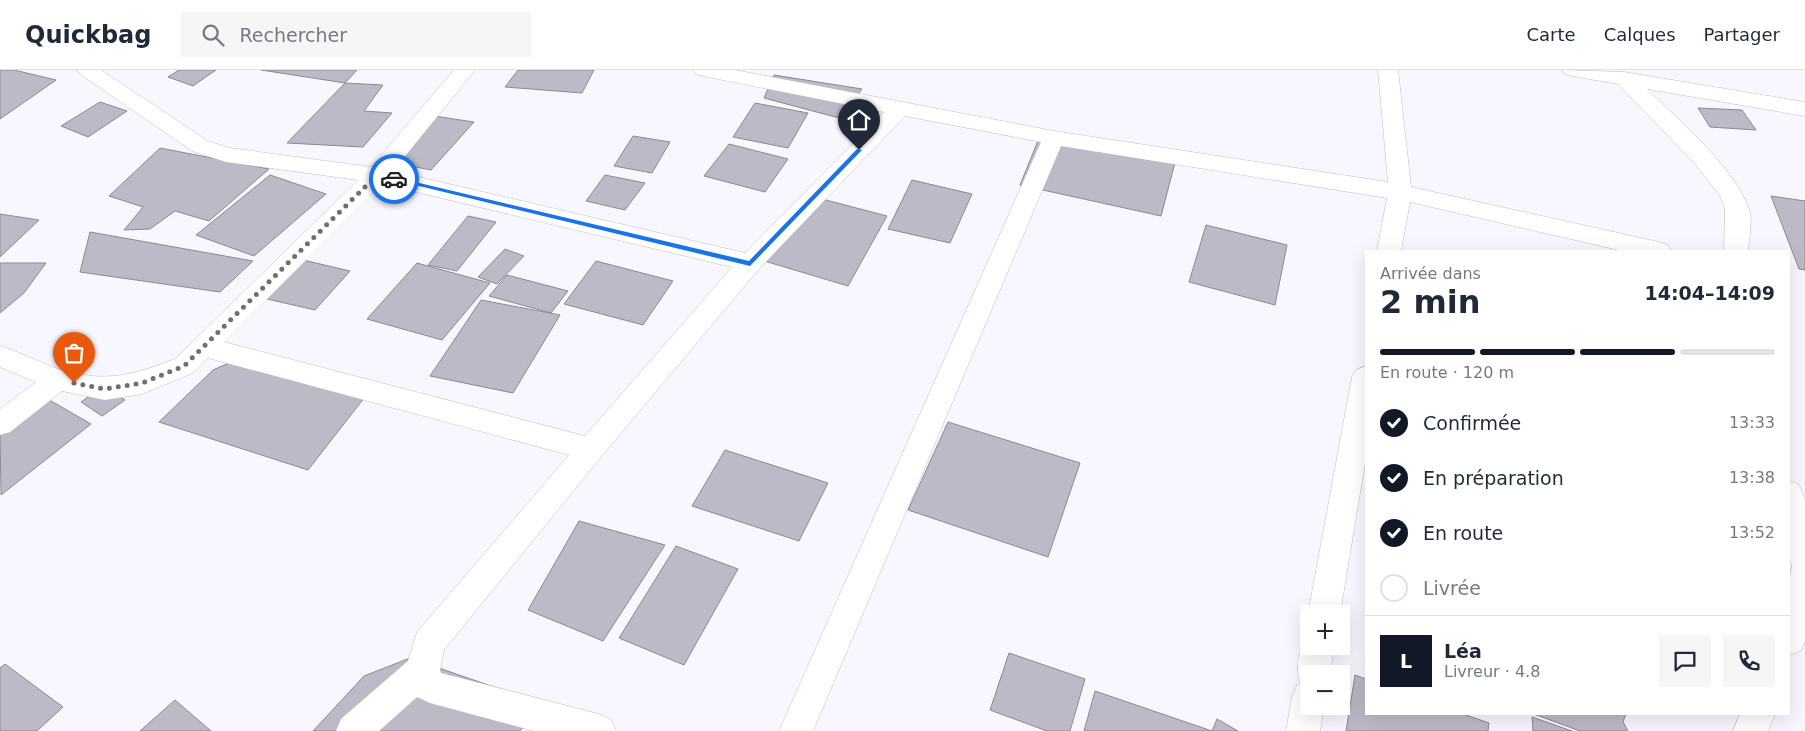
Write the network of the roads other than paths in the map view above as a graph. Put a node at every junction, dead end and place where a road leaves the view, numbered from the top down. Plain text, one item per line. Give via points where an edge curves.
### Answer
1 (87, 70) edge
2 (465, 70) edge
3 (703, 70) edge
4 (1388, 70) edge
5 (1572, 70) edge
6 (1624, 78) junction
7 (900, 108) junction
8 (1805, 108) edge
9 (1054, 138) junction
10 (377, 175) junction
11 (1400, 192) junction
12 (1389, 250) edge
13 (1655, 250) edge
14 (1736, 250) edge
15 (750, 264) junction
16 (202, 347) junction
17 (0, 356) edge
18 (58, 380) junction
19 (1365, 383) edge
20 (0, 424) edge
21 (591, 450) junction
22 (1790, 498) edge
23 (1805, 561) edge
24 (1805, 571) edge
25 (1326, 605) edge
26 (1790, 638) edge
27 (423, 670) junction
28 (1306, 715) edge
29 (1758, 715) edge
30 (352, 731) edge
31 (599, 731) edge
32 (796, 731) edge
33 (1303, 731) edge
34 (1750, 731) edge

1 - 10 street via 200,146 226,155
2 - 10 street
3 - 7 street
4 - 11 street
5 - 6 street
6 - 8 street
6 - 14 street via 1723,183 1738,210
7 - 9 street
7 - 15 street
9 - 11 street
9 - 32 street
10 - 15 street
10 - 16 street
11 - 12 street
11 - 13 street
15 - 21 street
16 - 18 street via 184,366 142,383 105,389
16 - 21 street
17 - 18 street
18 - 20 street
19 - 25 street
21 - 27 street via 430,643
22 - 23 street
24 - 26 street via 1803,606
27 - 30 street
27 - 31 street via 430,687
28 - 33 street
29 - 34 street

